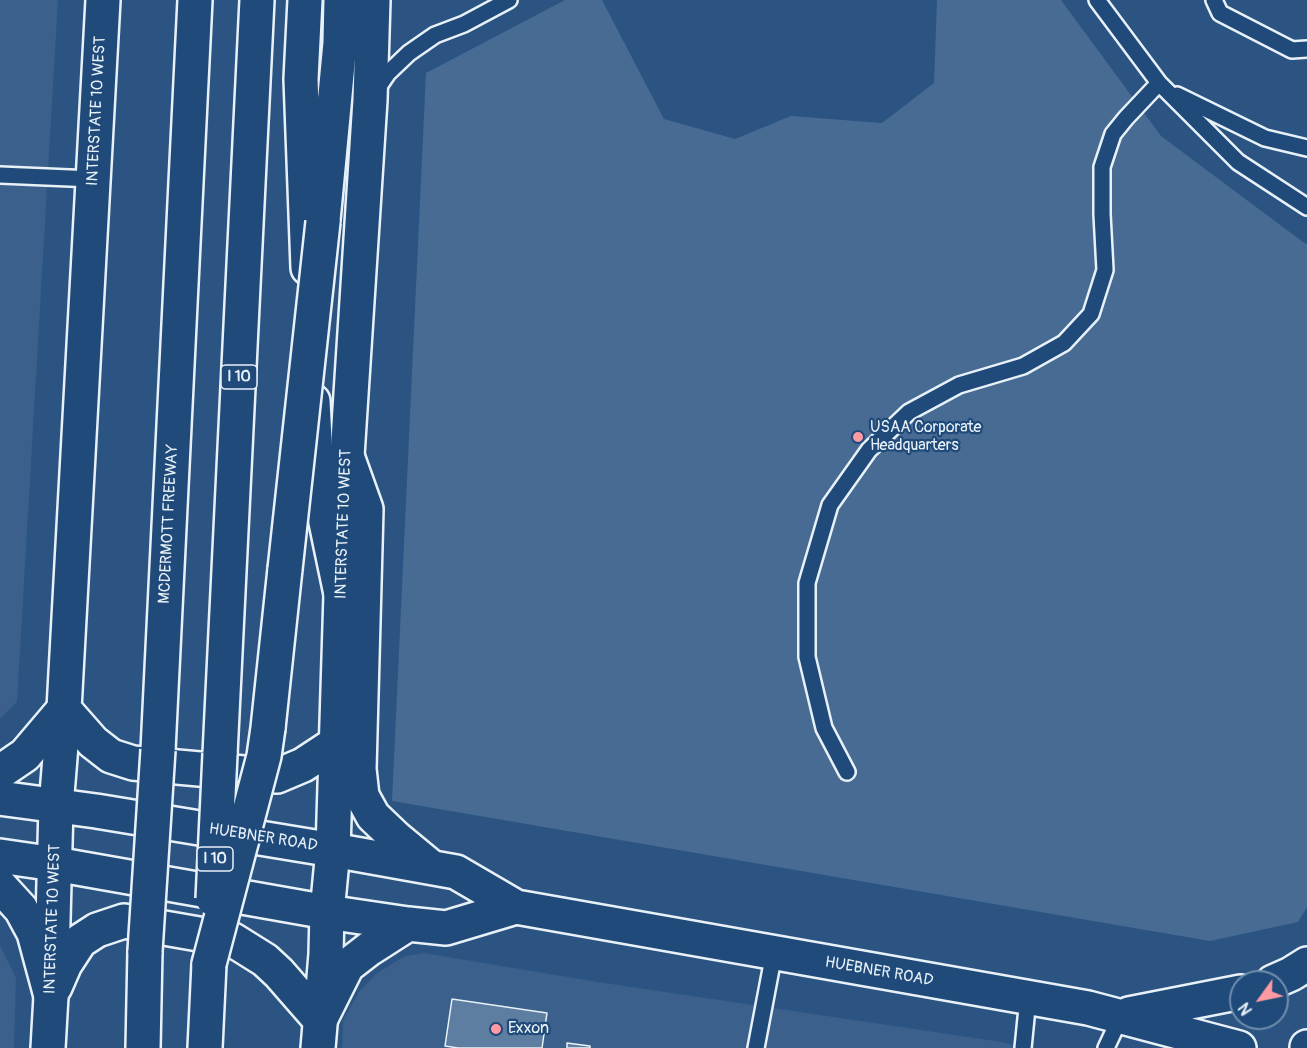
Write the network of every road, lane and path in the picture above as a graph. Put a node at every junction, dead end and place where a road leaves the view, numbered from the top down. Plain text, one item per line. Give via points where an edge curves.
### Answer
1 (103, 0) edge
2 (195, 0) edge
3 (257, 0) edge
4 (305, 0) edge
5 (341, 0) edge
6 (373, 0) edge
7 (509, 0) edge
8 (1097, 0) edge
9 (1214, 0) edge
10 (1307, 49) edge
11 (1159, 83) junction
12 (370, 100) junction
13 (1307, 148) edge
14 (0, 175) edge
15 (93, 179) junction
16 (1307, 207) edge
17 (347, 456) junction
18 (341, 594) junction
19 (63, 709) junction
20 (338, 742) junction
21 (0, 772) edge
22 (847, 772) dead end
23 (0, 798) edge
24 (56, 806) junction
25 (333, 850) junction
26 (0, 856) edge
27 (54, 864) junction
28 (432, 868) junction
29 (0, 886) edge
30 (516, 907) junction
31 (327, 912) junction
32 (408, 924) junction
33 (774, 953) junction
34 (209, 964) junction
35 (1307, 964) edge
36 (1289, 975) edge
37 (1229, 994) edge
38 (51, 996) junction
39 (1028, 998) junction
40 (1121, 1016) junction
41 (319, 1034) edge
42 (48, 1048) edge
43 (143, 1048) edge
44 (206, 1048) edge
45 (756, 1048) edge
46 (1023, 1048) edge
47 (1106, 1048) edge
48 (1239, 1048) edge

1 - 15 main road, INTERSTATE 10 WEST
2 - 43 main road, MCDERMOTT FREEWAY, bridge
3 - 34 main road, I 10, bridge
4 - 18 main road via 301,79 316,479
5 - 34 main road, bridge via 323,222 268,728
6 - 12 main road, INTERSTATE 10 WEST
7 - 12 lane via 435,35 409,53 388,73
8 - 11 lane
9 - 10 lane via 1220,14 1292,50
11 - 13 lane via 1265,138
11 - 16 lane via 1238,162
11 - 22 lane via 1113,134 1102,167 1105,270 1091,314 1064,343 1023,366 959,386 909,412 869,450 830,505 807,583 807,657 824,728
12 - 17 main road, INTERSTATE 10 WEST
14 - 15 lane
15 - 19 main road, INTERSTATE 10 WEST
17 - 18 main road, INTERSTATE 10 WEST
17 - 28 main road via 366,508 359,770 362,796 373,816
18 - 20 main road, INTERSTATE 10 WEST
19 - 20 main road via 111,756 133,763 277,776 303,765
19 - 21 main road via 25,755
19 - 24 main road, INTERSTATE 10 WEST
20 - 25 main road, INTERSTATE 10 WEST
23 - 24 main road, HUEBNER ROAD
24 - 25 main road, HUEBNER ROAD
24 - 27 main road, INTERSTATE 10 WEST
25 - 28 main road, HUEBNER ROAD
25 - 31 main road, INTERSTATE 10 WEST
26 - 27 main road, HUEBNER ROAD
27 - 31 main road, HUEBNER ROAD
27 - 38 main road, INTERSTATE 10 WEST
28 - 30 main road, HUEBNER ROAD via 456,872
29 - 38 main road via 21,909 34,933
30 - 32 main road, HUEBNER ROAD via 446,928
30 - 33 main road, HUEBNER ROAD
31 - 32 main road, HUEBNER ROAD
31 - 41 main road, INTERSTATE 10 WEST
32 - 41 main road via 348,966
33 - 39 main road, HUEBNER ROAD
33 - 45 lane
34 - 44 main road, I 10
35 - 36 main road
37 - 40 main road
38 - 41 main road via 80,941 124,921 233,939 279,973
38 - 42 main road, INTERSTATE 10 WEST
39 - 40 main road, HUEBNER ROAD
39 - 46 lane
40 - 47 lane
40 - 48 main road, HUEBNER ROAD

